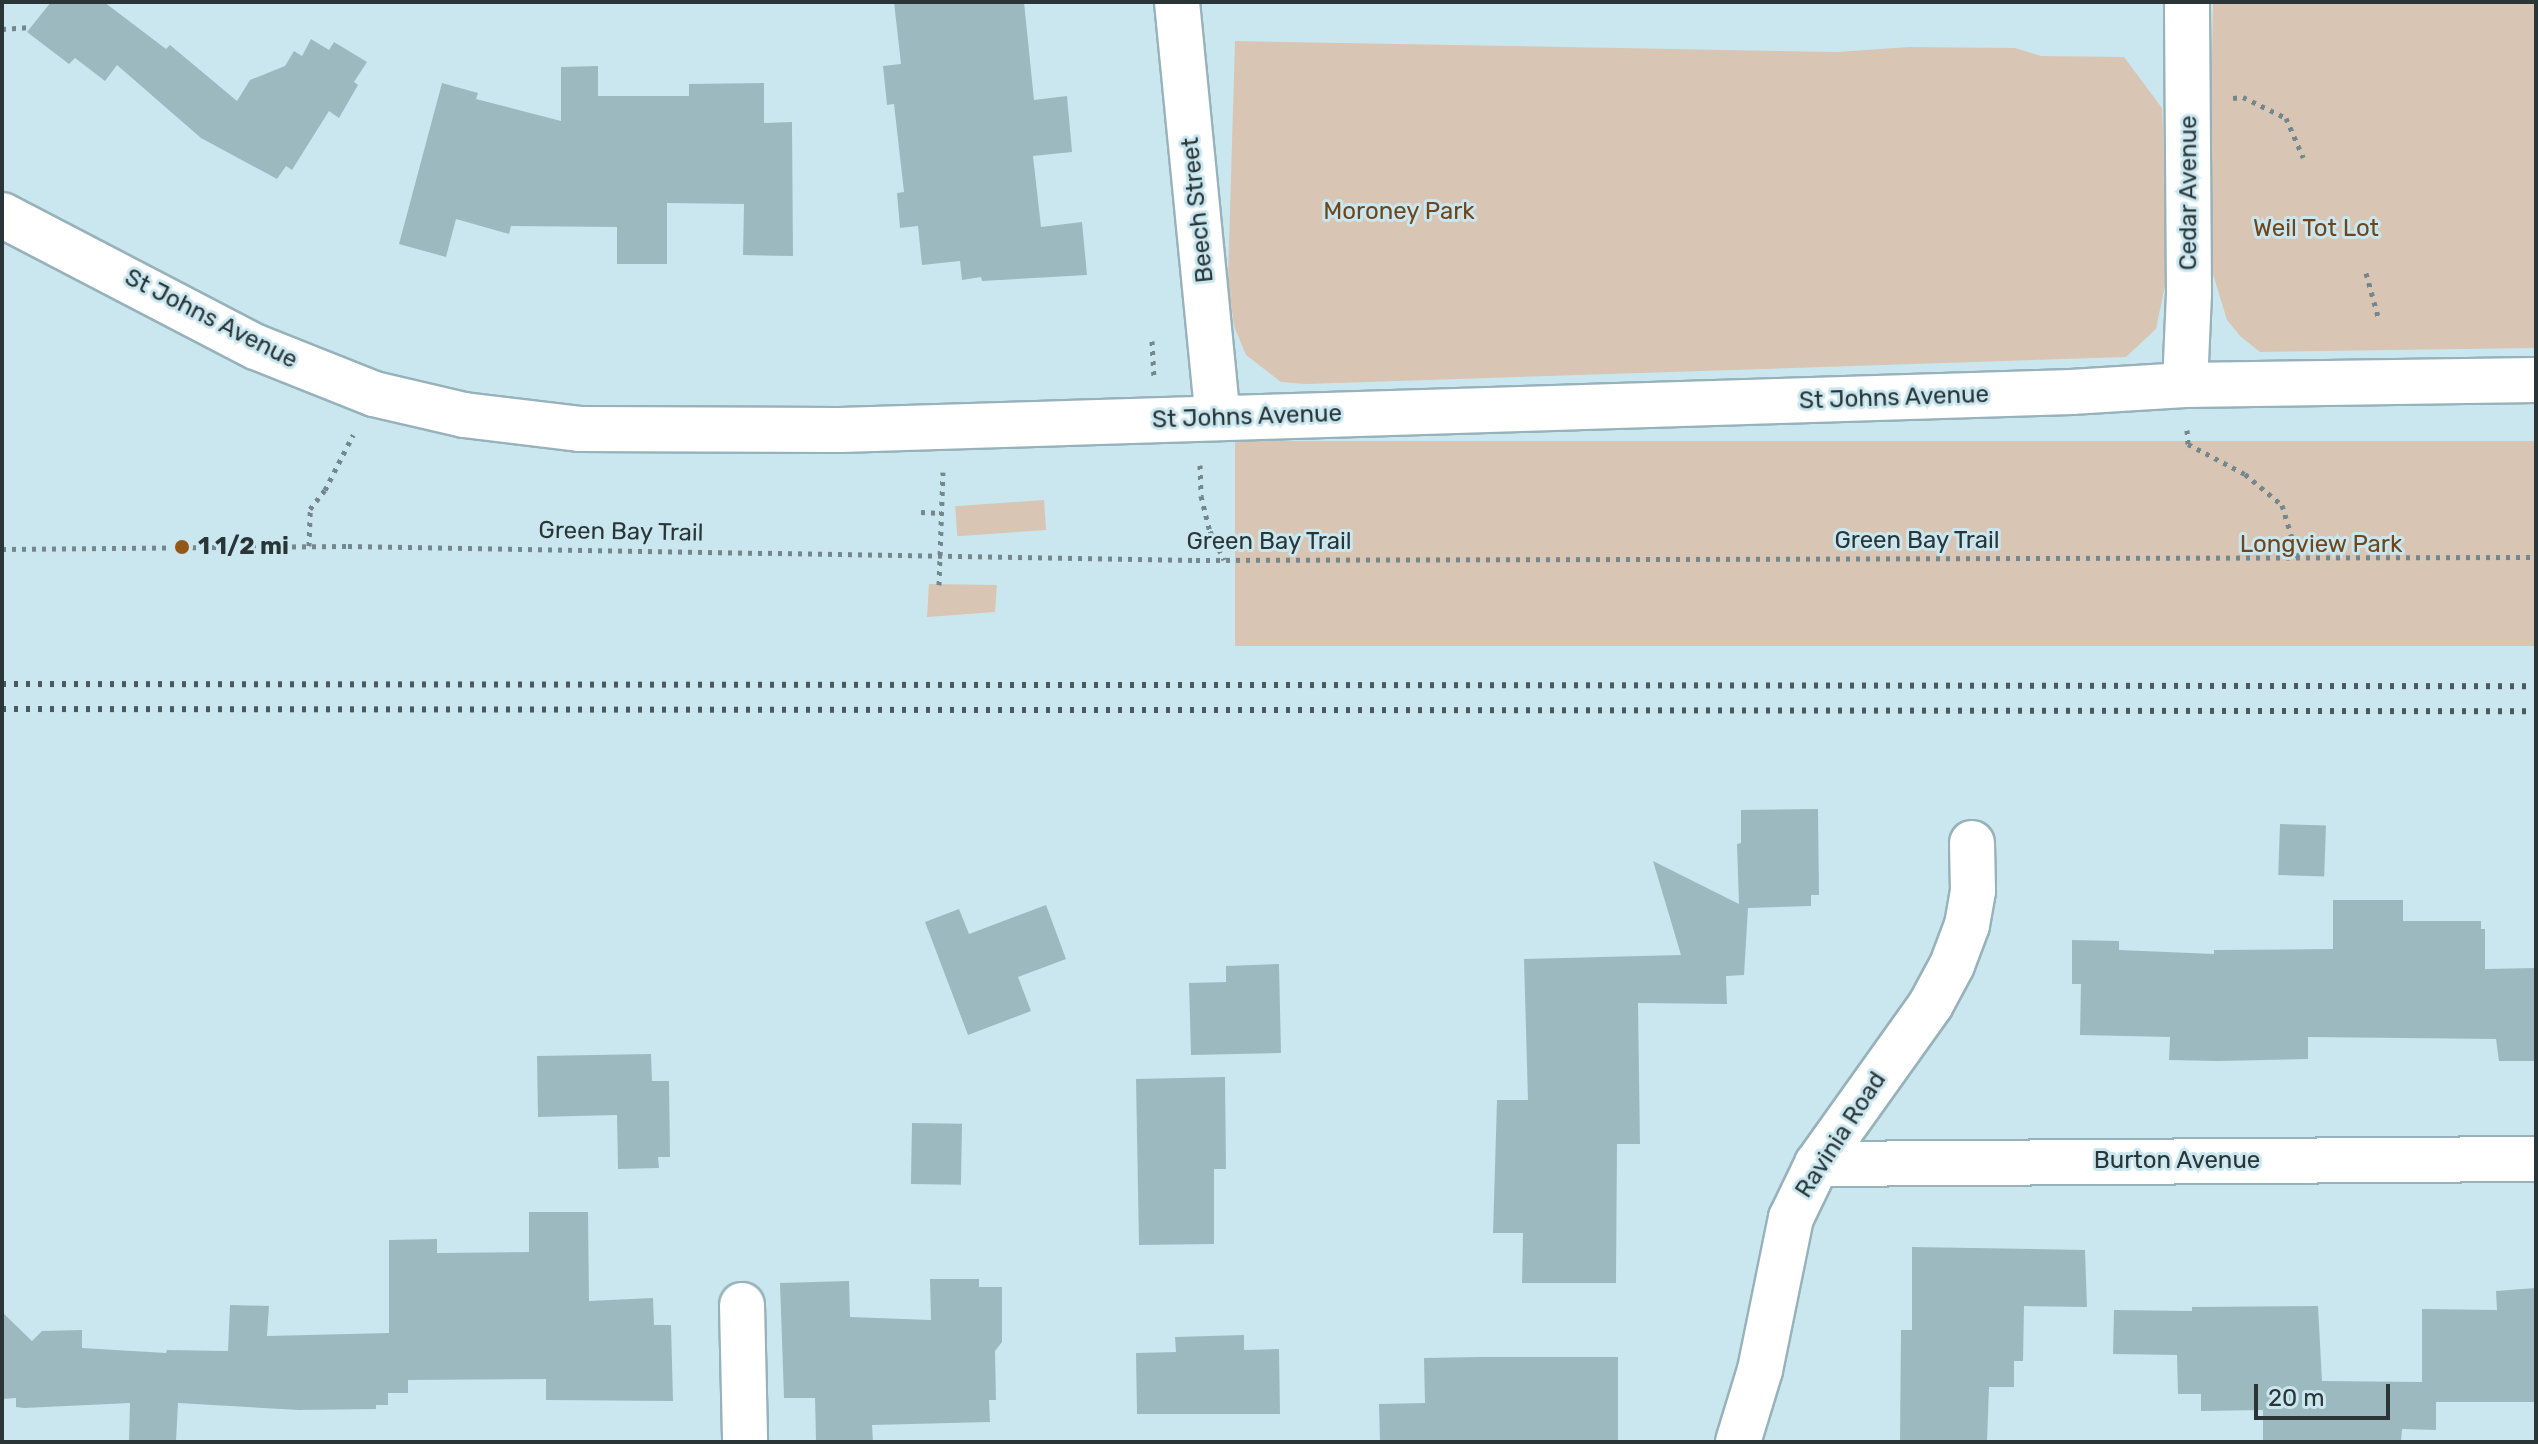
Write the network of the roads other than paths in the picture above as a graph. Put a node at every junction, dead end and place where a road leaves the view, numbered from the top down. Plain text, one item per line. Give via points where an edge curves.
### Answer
1 (1177, 2) edge
2 (2187, 2) edge
3 (2, 180) edge
4 (2, 215) edge
5 (135, 281) junction
6 (2536, 380) edge
7 (2185, 385) junction
8 (1218, 418) junction
9 (1972, 843) dead end
10 (2536, 1159) edge
11 (1817, 1164) junction
12 (742, 1305) dead end
13 (745, 1442) edge
14 (1738, 1442) edge

1 - 8 street, Beech Street
2 - 7 street, Cedar Avenue
3 - 5 street
4 - 5 street, St Johns Avenue
5 - 8 street, St Johns Avenue via 256,347 374,394 464,415 579,429 943,427
6 - 7 street, St Johns Avenue
7 - 8 street, St Johns Avenue
9 - 11 street, Ravinia Road via 1973,891 1952,965 1931,1004
10 - 11 street, Burton Avenue
11 - 14 street, Ravinia Road via 1791,1218 1760,1370
12 - 13 street

